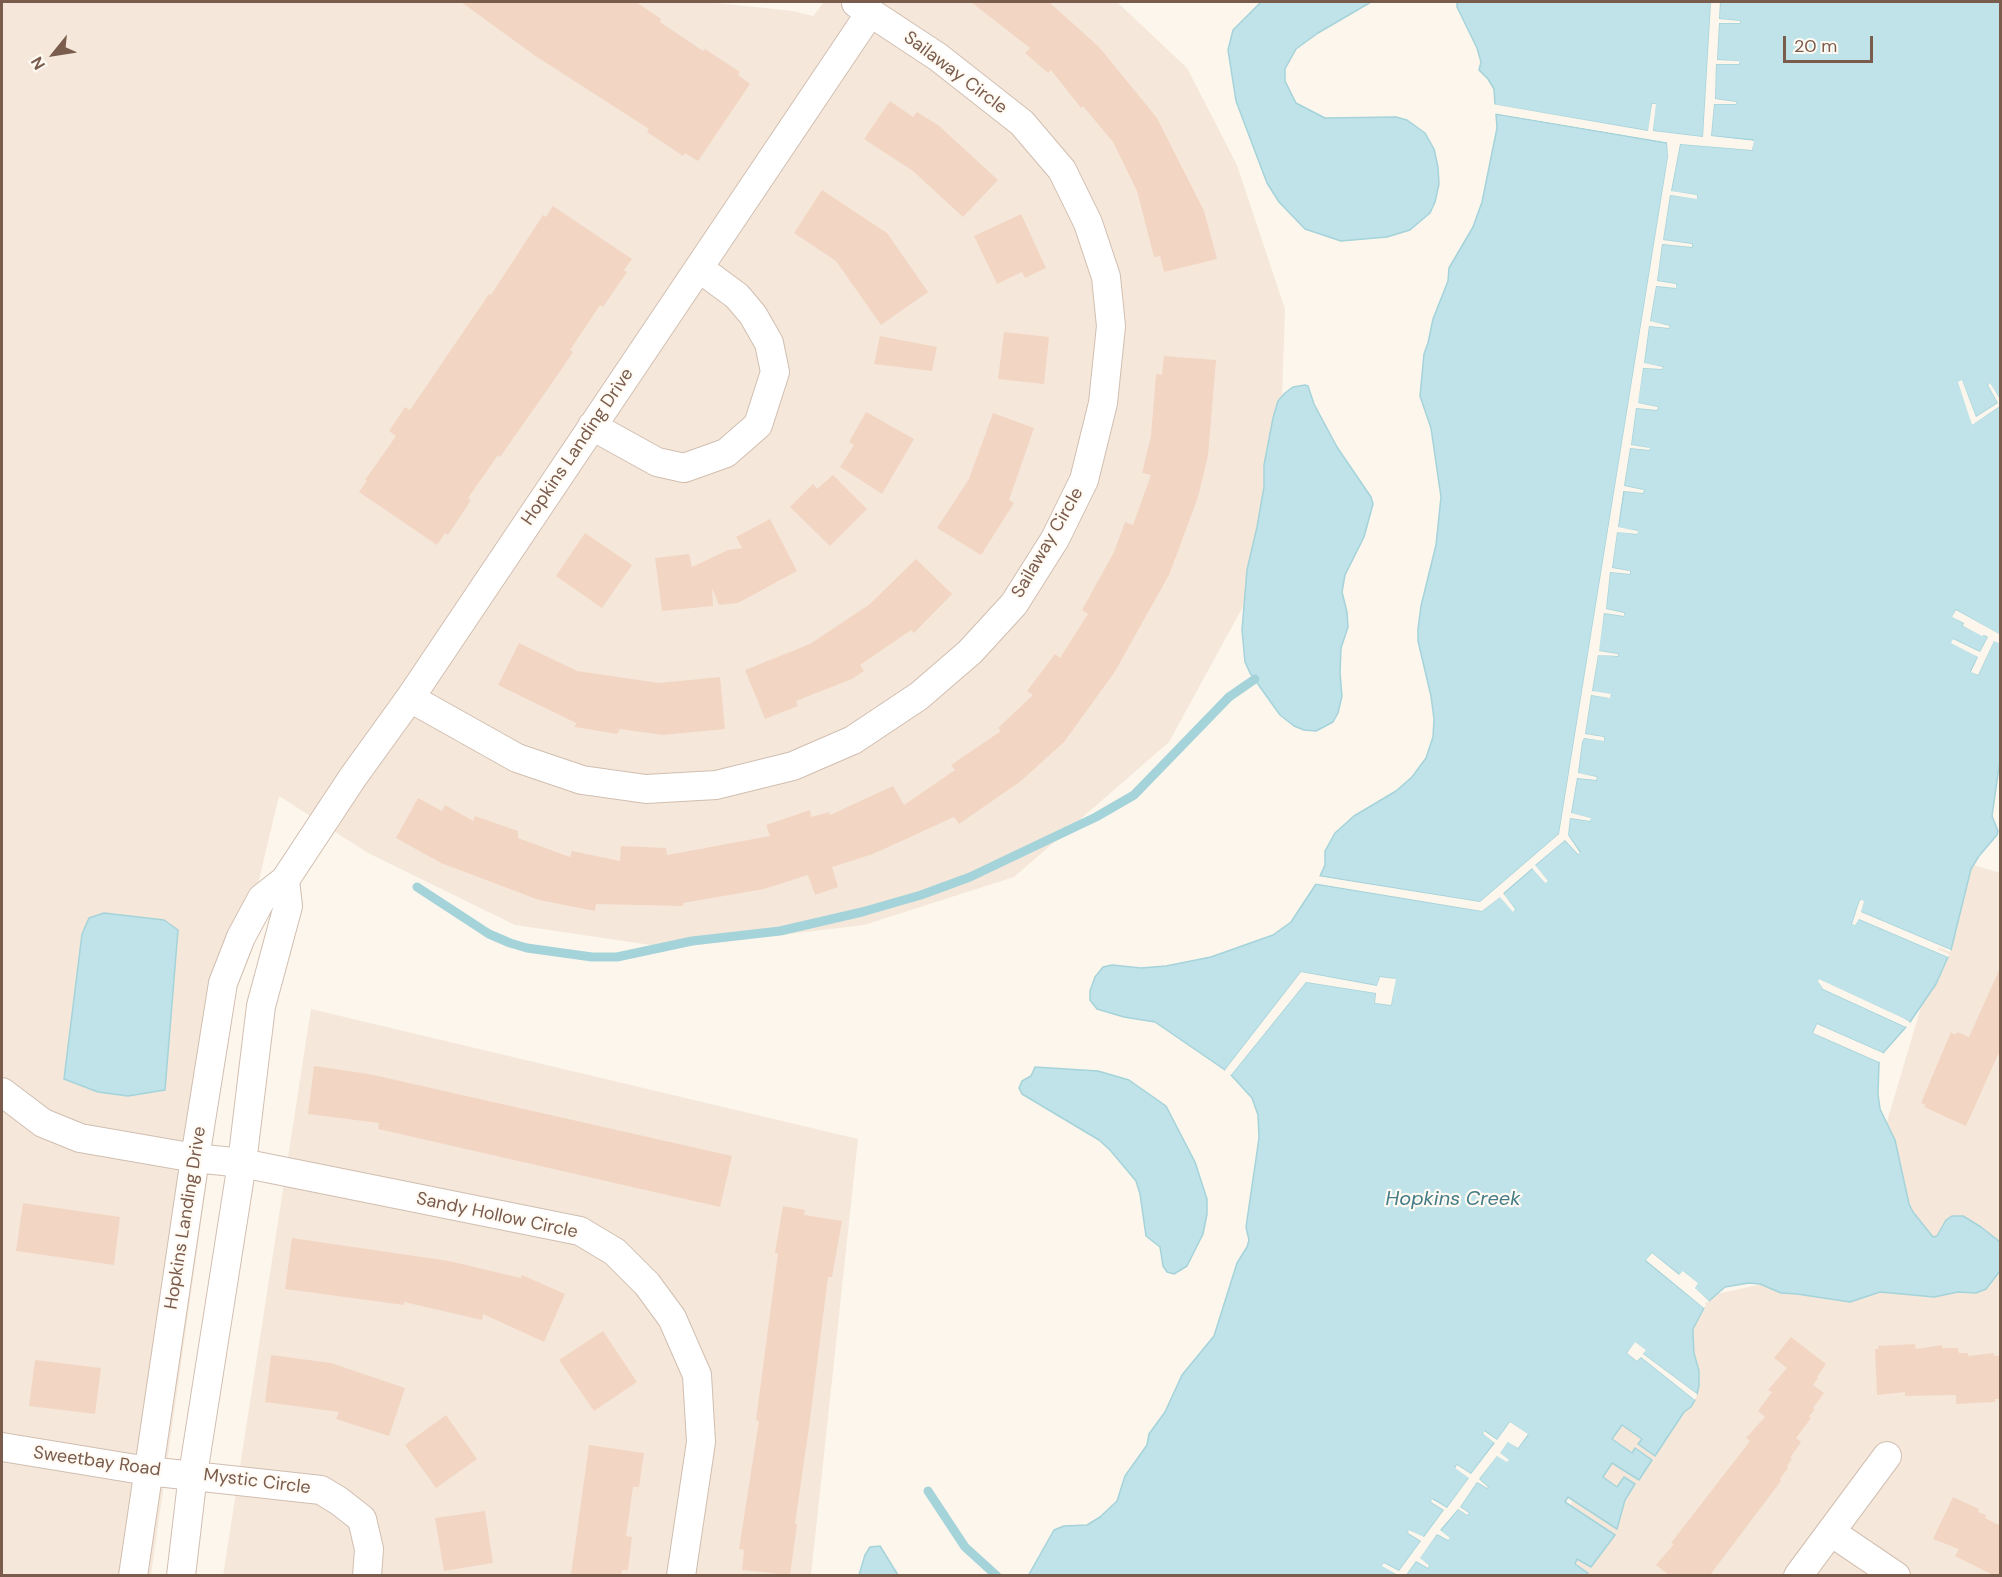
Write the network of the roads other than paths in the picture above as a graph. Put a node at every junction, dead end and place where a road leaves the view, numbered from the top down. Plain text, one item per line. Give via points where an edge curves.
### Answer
1 (862, 7) edge
2 (699, 268) junction
3 (592, 426) junction
4 (410, 698) junction
5 (285, 880) junction
6 (2, 1092) edge
7 (195, 1158) junction
8 (242, 1163) junction
9 (2, 1447) edge
10 (1887, 1456) dead end
11 (148, 1471) junction
12 (193, 1474) junction
13 (1831, 1532) junction
14 (133, 1575) edge
15 (181, 1575) edge
16 (367, 1575) edge
17 (681, 1575) edge
18 (1798, 1575) edge
19 (1896, 1575) edge

1 - 2 street, Hopkins Landing Drive
1 - 4 street, Sailaway Circle via 938,57 1022,123 1062,170 1088,222 1106,277 1111,326 1103,402 1084,480 1055,538 1014,604 970,652 919,696 854,740 793,766 716,785 646,789 582,780 517,758
2 - 3 street, Hopkins Landing Drive
2 - 3 street via 737,296 769,343 775,372 758,425 726,453 684,468 657,462
3 - 4 street, Hopkins Landing Drive
4 - 5 street, Hopkins Landing Drive
5 - 7 street, Hopkins Landing Drive via 262,898 223,983
5 - 8 street via 288,906 261,1006
6 - 7 street, Sandy Hollow Circle via 43,1123 80,1138
7 - 8 street, Sandy Hollow Circle
7 - 11 street, Hopkins Landing Drive
8 - 12 street
8 - 17 street, Sandy Hollow Circle via 579,1231 615,1252 647,1284 672,1318 697,1375 701,1442
9 - 11 street, Sweetbay Road
10 - 13 street
11 - 12 street, Sweetbay Road
11 - 14 street, Hopkins Landing Drive
12 - 15 street
12 - 16 street, Mystic Circle via 321,1490 362,1519 369,1549
13 - 18 street
13 - 19 street

